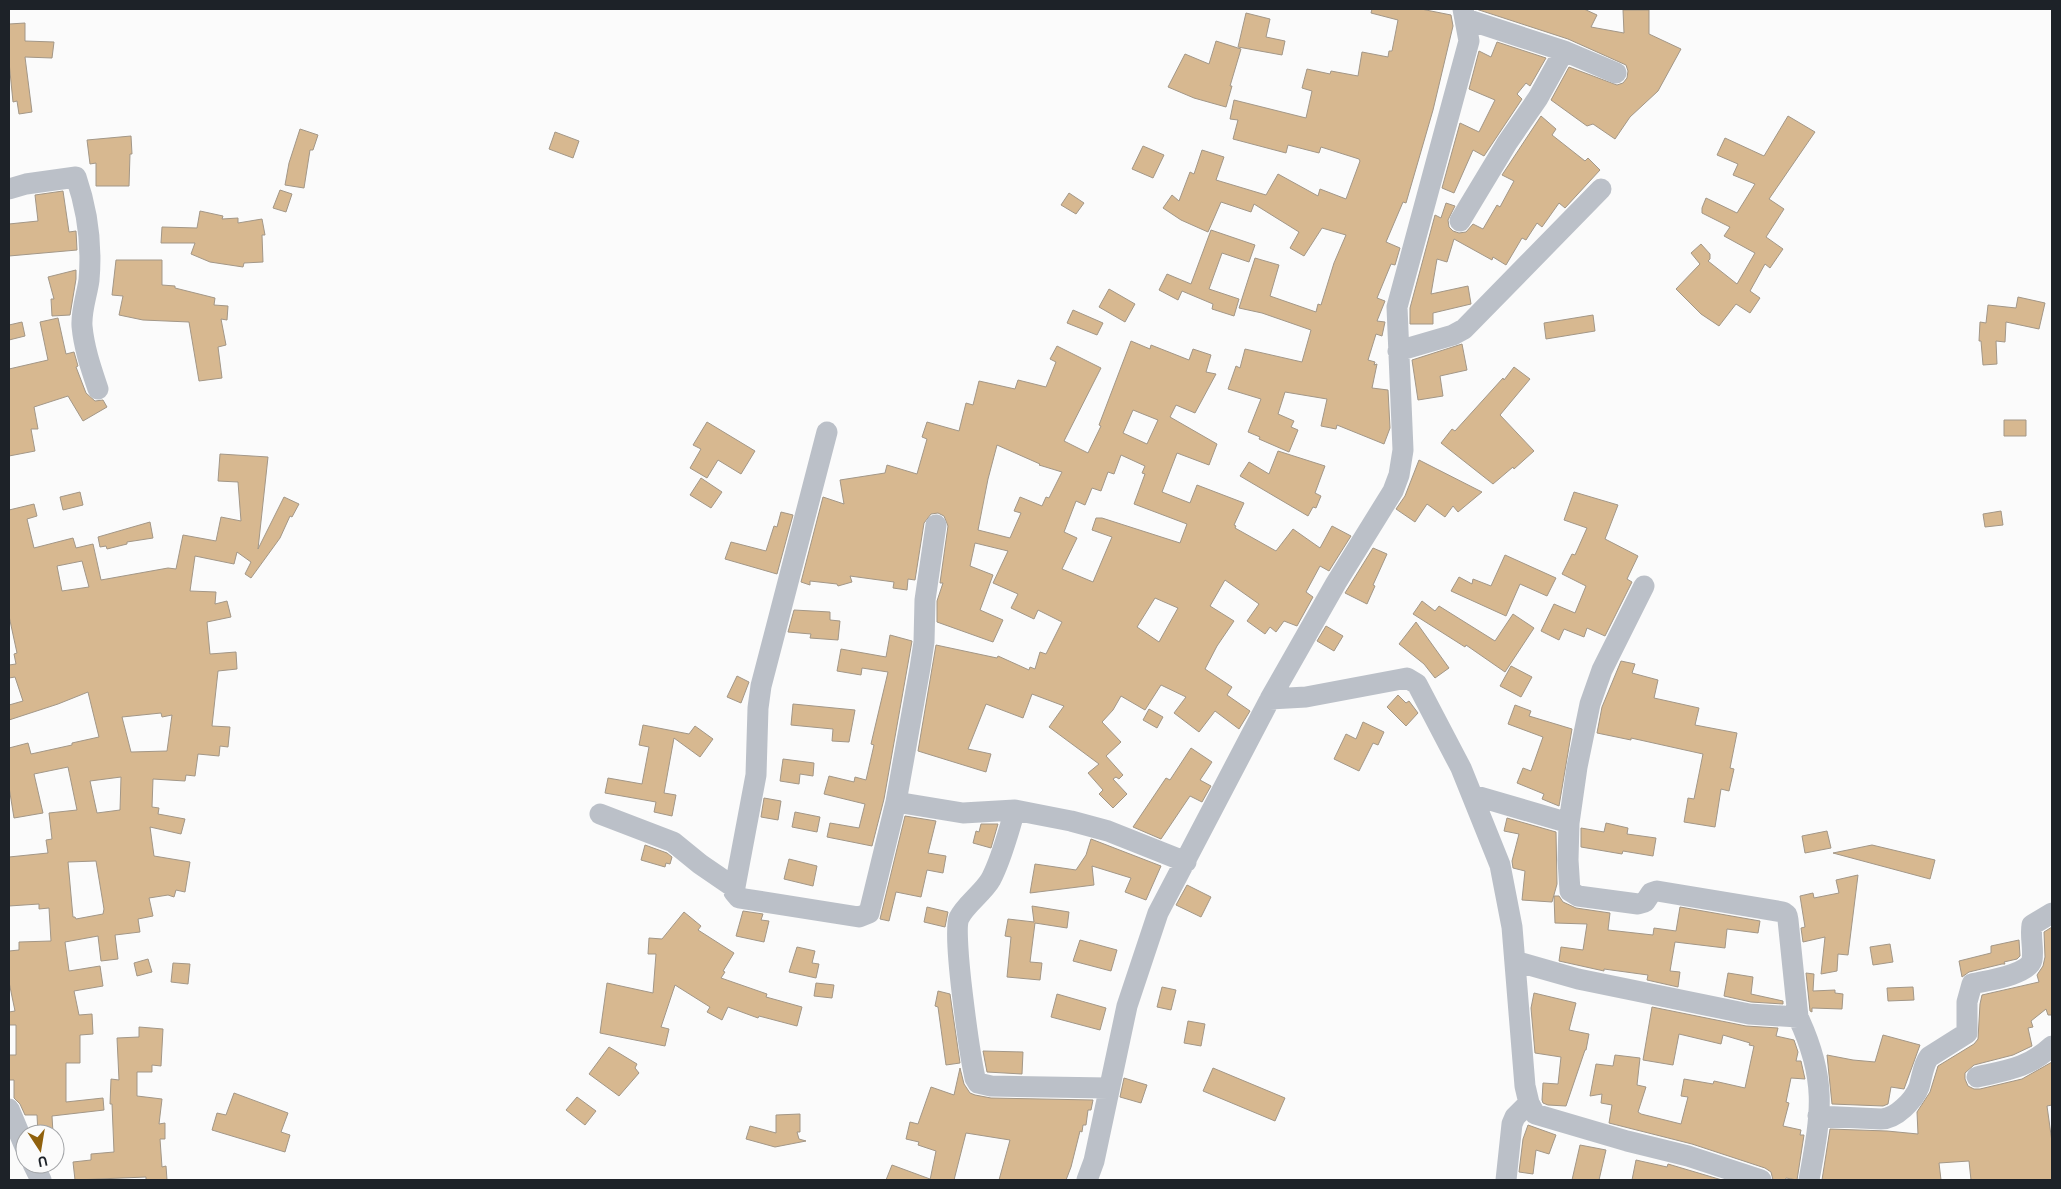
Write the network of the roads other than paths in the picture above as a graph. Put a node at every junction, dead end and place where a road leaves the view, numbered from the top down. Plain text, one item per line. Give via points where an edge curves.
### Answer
1 (1470, 20) edge
2 (1564, 51) junction
3 (1616, 73) dead end
4 (1601, 188) dead end
5 (9, 189) edge
6 (1460, 221) dead end
7 (1398, 352) junction
8 (98, 389) dead end
9 (827, 432) dead end
10 (936, 525) dead end
11 (1644, 586) dead end
12 (1270, 699) junction
13 (1473, 795) junction
14 (896, 802) junction
15 (1015, 810) junction
16 (600, 814) dead end
17 (1569, 823) junction
18 (1186, 862) junction
19 (735, 888) junction
20 (2052, 913) edge
21 (1515, 961) junction
22 (1798, 1017) junction
23 (2052, 1046) edge
24 (1977, 1077) dead end
25 (1108, 1088) junction
26 (1529, 1104) junction
27 (9, 1109) edge
28 (1818, 1116) junction
29 (15, 1124) edge
30 (1087, 1180) edge
31 (1506, 1180) edge
32 (1761, 1180) edge
33 (1809, 1180) edge

1 - 2 street
1 - 7 street via 1397,307
2 - 3 street
2 - 6 street
4 - 7 street via 1464,329
5 - 8 street via 76,177 84,200 89,251 89,280 82,324 88,360
7 - 12 street via 1403,450 1399,475
9 - 19 street via 761,686 756,775
10 - 14 street via 925,600 924,642
11 - 17 street via 1602,670 1590,704
12 - 13 street via 1306,697 1407,678 1413,680
12 - 18 street
13 - 17 street
13 - 21 street via 1500,865
14 - 15 street via 963,813
14 - 19 street via 866,916 739,898
15 - 18 street via 1108,831
15 - 25 street via 991,879 958,924 964,1005 975,1078 978,1083 991,1086
16 - 19 street via 673,842
17 - 22 street via 1569,887 1574,895 1638,904 1657,891 1787,915
18 - 25 street via 1158,913 1127,1006
20 - 28 street via 2032,925 2032,961 2028,967 2001,978 1972,984 1967,1002 1967,1033 1929,1057 1916,1093 1896,1114 1881,1119
21 - 22 street via 1578,979 1749,1014
21 - 26 street
22 - 28 street via 1814,1055 1820,1104
23 - 24 street via 2023,1067
25 - 30 street via 1094,1161
26 - 31 street via 1512,1124
26 - 32 street via 1535,1114 1688,1156
27 - 29 street
28 - 33 street

